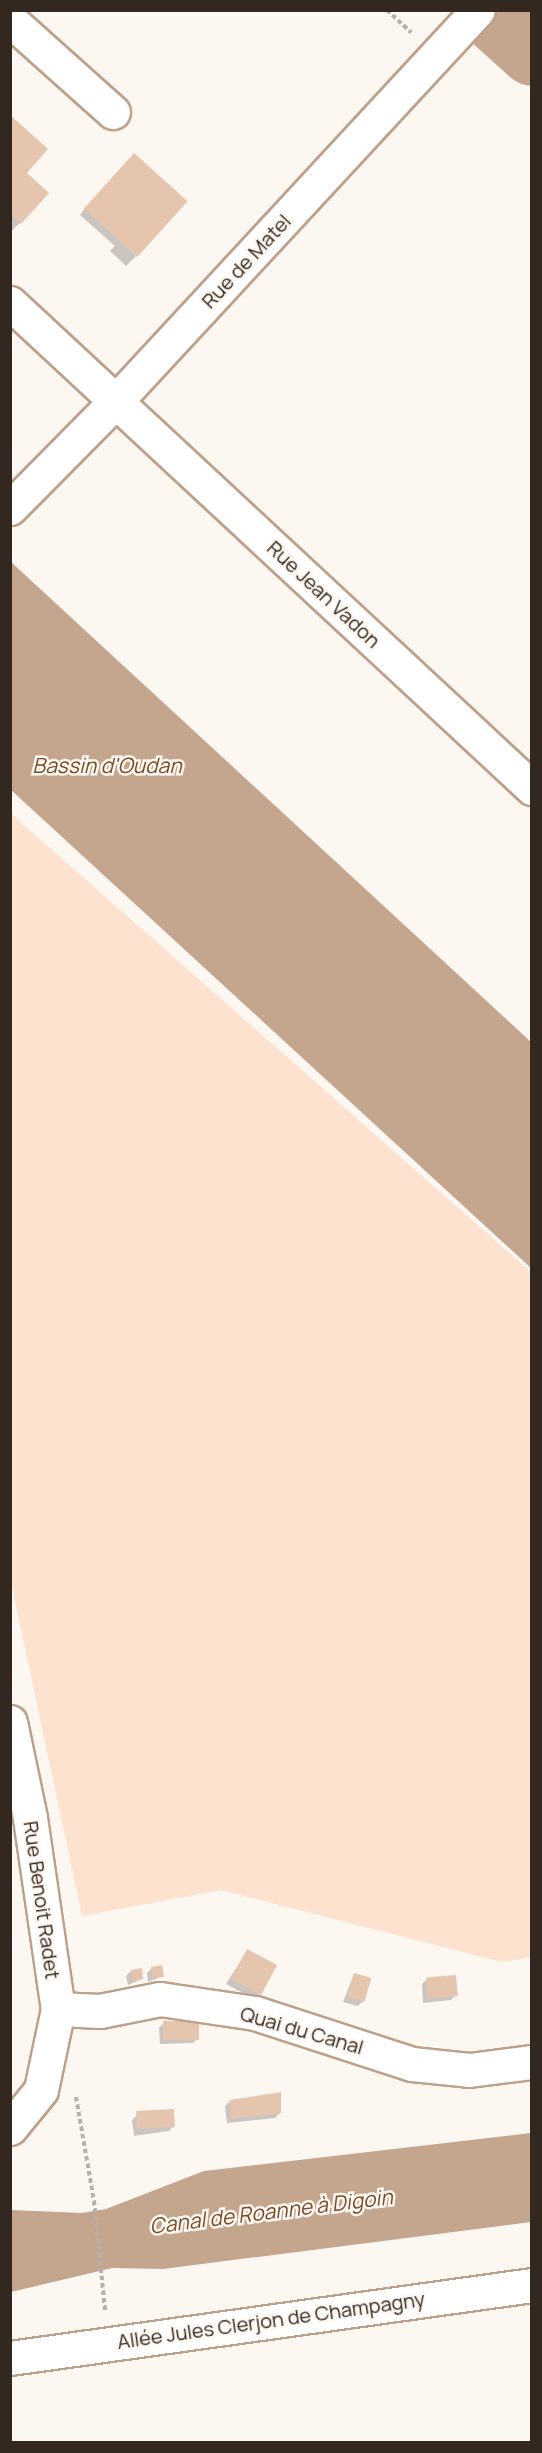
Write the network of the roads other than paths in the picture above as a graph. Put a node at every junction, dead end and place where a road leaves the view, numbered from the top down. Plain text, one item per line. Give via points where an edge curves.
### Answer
1 (470, 18) edge
2 (10, 20) edge
3 (113, 112) dead end
4 (10, 303) edge
5 (117, 400) junction
6 (10, 508) edge
7 (531, 788) edge
8 (10, 1722) edge
9 (58, 2009) junction
10 (531, 2062) edge
11 (10, 2128) edge
12 (531, 2285) edge
13 (10, 2358) edge

1 - 5 street, Rue de Matel
2 - 3 street
4 - 5 street, Rue Jean Vadon
5 - 6 street, Rue de Matel
5 - 7 street, Rue Jean Vadon
8 - 9 street, Rue Benoit Radet via 30,1818
9 - 10 street, Quai du Canal via 100,2011 160,1999 255,2013 412,2064 469,2070
9 - 11 street via 40,2090
12 - 13 street, Allée Jules Clerjon de Champagny

